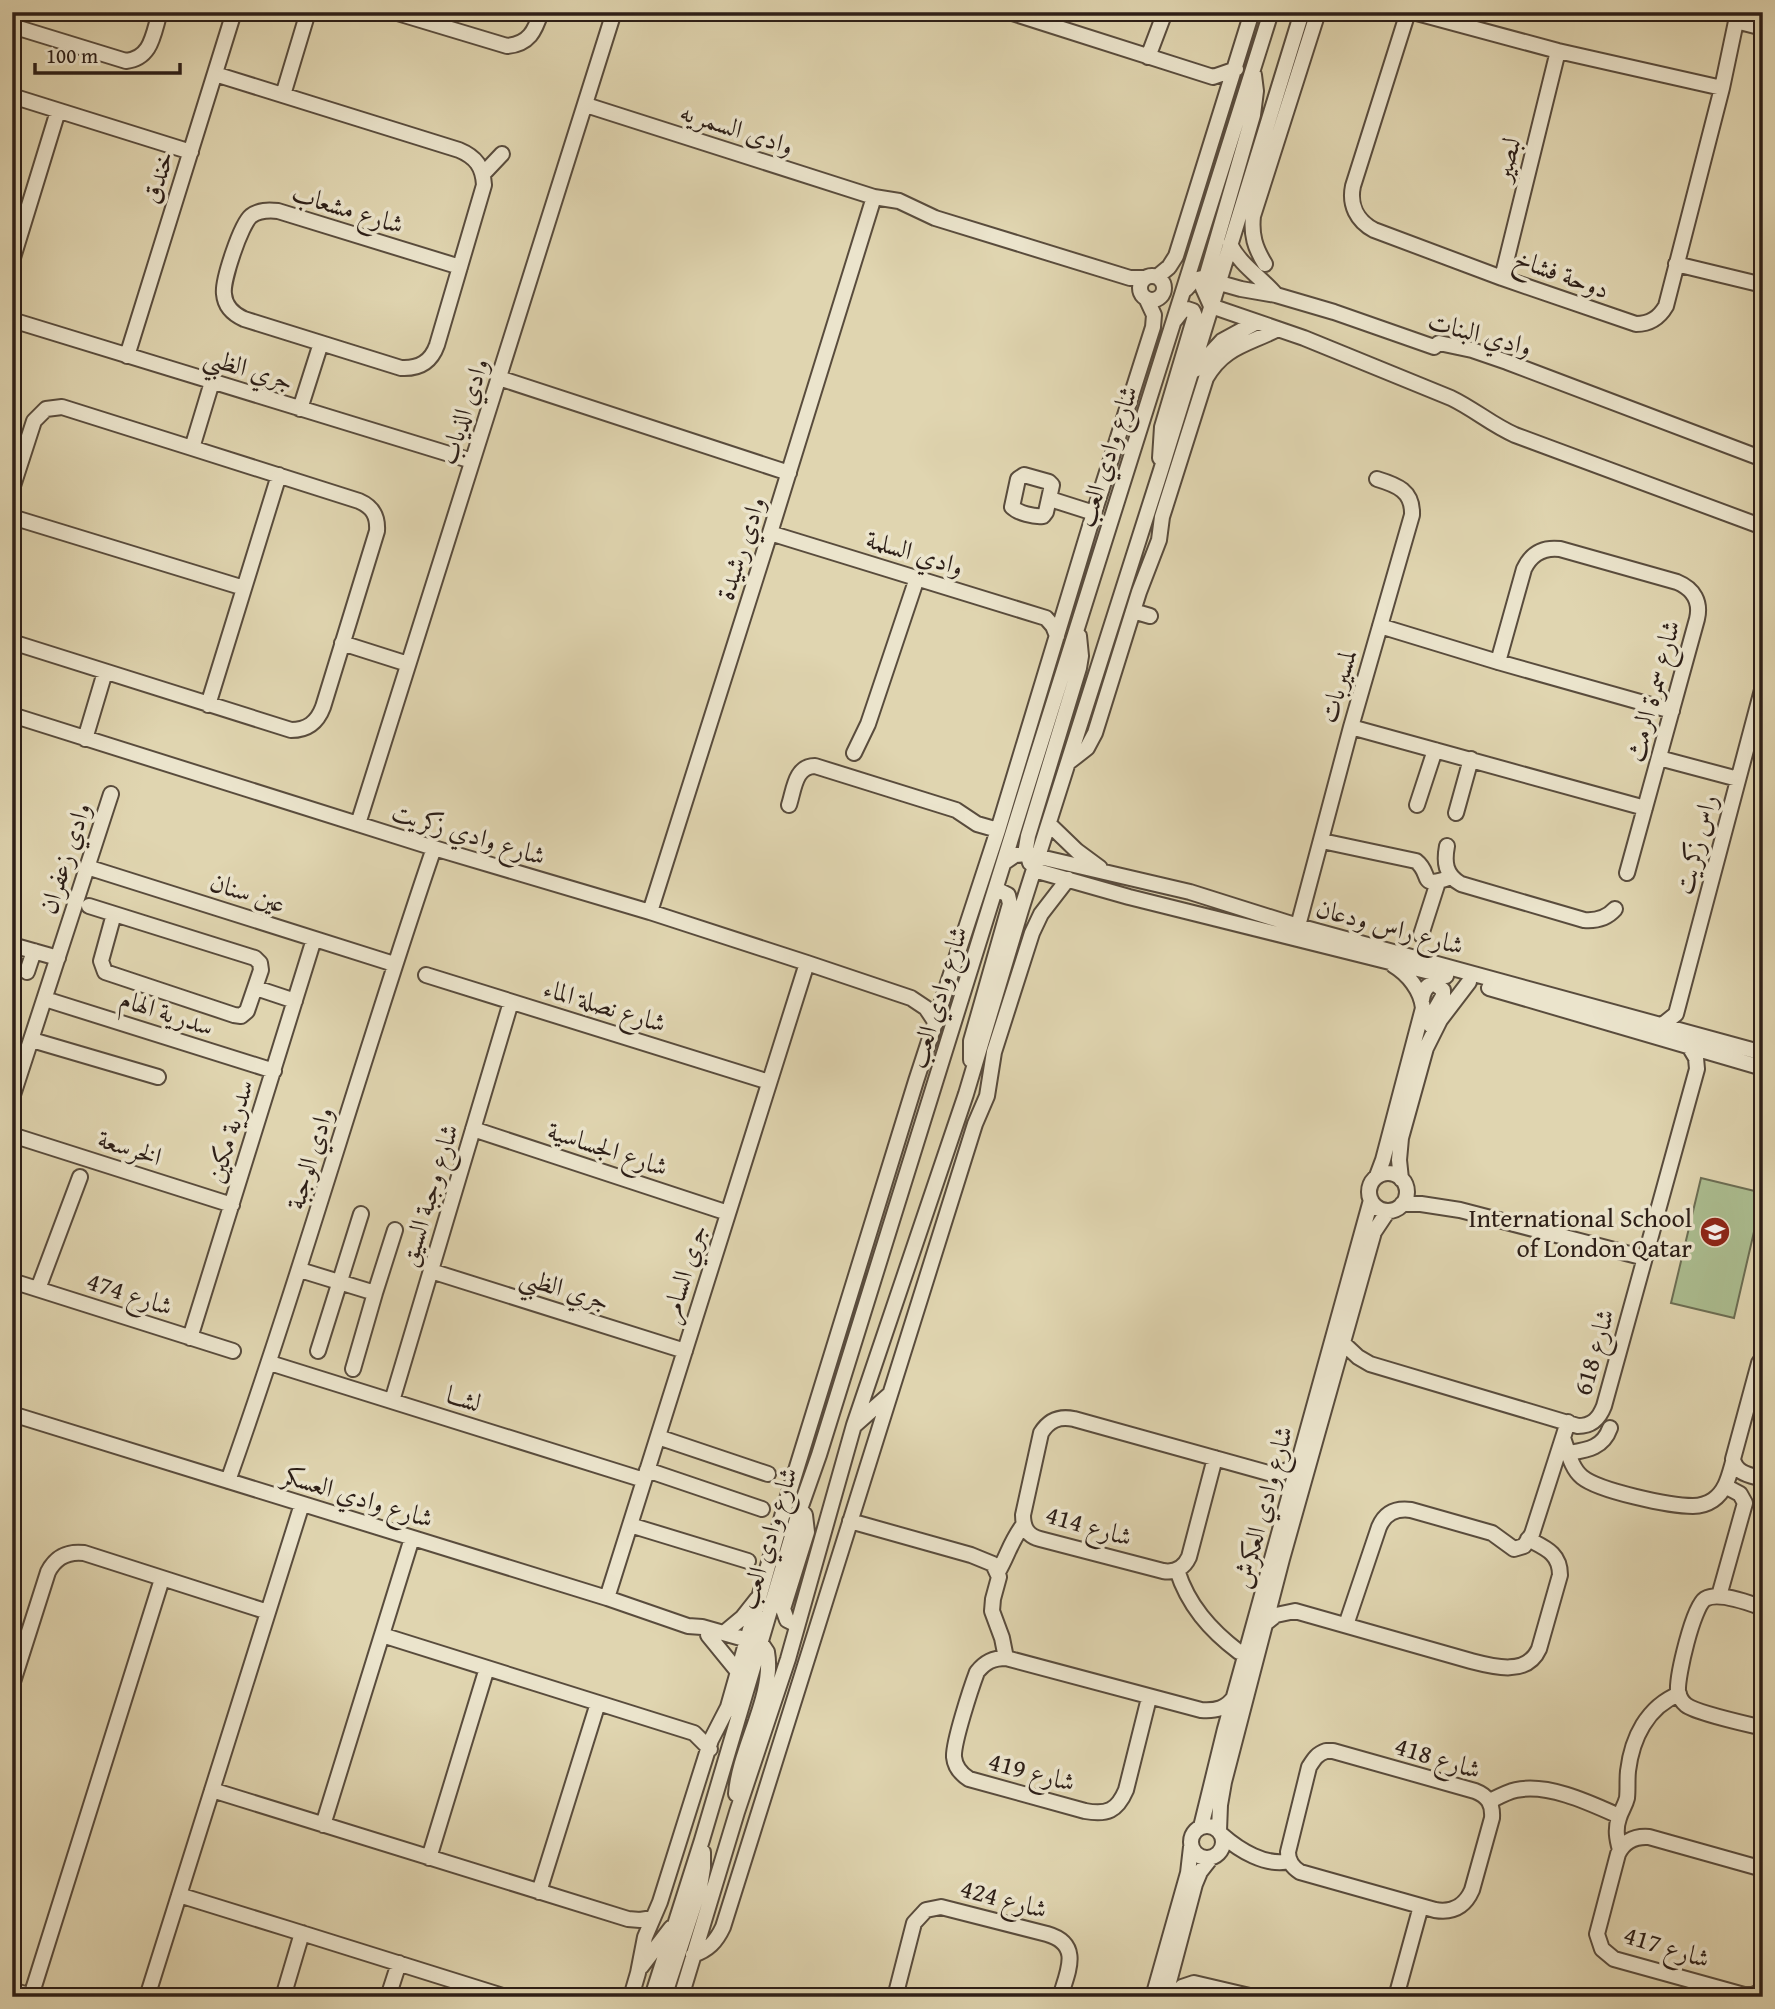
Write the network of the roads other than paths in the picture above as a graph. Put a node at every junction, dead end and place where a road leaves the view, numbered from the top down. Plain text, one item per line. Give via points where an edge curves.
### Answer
1 (160, 12) edge
2 (234, 12) edge
3 (308, 12) edge
4 (394, 12) edge
5 (541, 12) edge
6 (614, 12) edge
7 (1009, 12) edge
8 (1165, 12) edge
9 (1252, 12) edge
10 (1271, 12) edge
11 (1302, 12) edge
12 (1318, 12) edge
13 (1408, 12) edge
14 (1413, 12) edge
15 (1737, 17) edge
16 (12, 26) edge
17 (1763, 28) edge
18 (1558, 51) junction
19 (1148, 57) junction
20 (1236, 69) junction
21 (1253, 71) junction
22 (215, 74) junction
23 (1213, 77) junction
24 (1722, 88) junction
25 (284, 95) junction
26 (12, 96) edge
27 (1225, 102) junction
28 (586, 105) junction
29 (58, 111) junction
30 (191, 152) junction
31 (502, 154) dead end
32 (484, 173) junction
33 (874, 197) junction
34 (1230, 244) junction
35 (12, 261) edge
36 (1265, 264) dead end
37 (1676, 264) junction
38 (460, 267) junction
39 (1502, 278) junction
40 (1212, 280) junction
41 (1763, 285) edge
42 (1147, 286) junction
43 (1185, 291) junction
44 (1276, 295) junction
45 (1210, 306) junction
46 (12, 320) edge
47 (1175, 320) junction
48 (1255, 323) junction
49 (1276, 330) junction
50 (321, 343) junction
51 (127, 356) junction
52 (1142, 361) junction
53 (1189, 376) junction
54 (499, 378) junction
55 (212, 382) junction
56 (1152, 395) junction
57 (300, 409) junction
58 (192, 448) junction
59 (1763, 459) edge
60 (472, 461) junction
61 (1129, 462) junction
62 (1161, 470) junction
63 (789, 473) junction
64 (279, 475) junction
65 (1377, 479) dead end
66 (12, 489) edge
67 (1101, 495) junction
68 (1050, 499) dead end
69 (1094, 513) junction
70 (12, 517) edge
71 (1763, 527) edge
72 (770, 533) junction
73 (1138, 544) junction
74 (1146, 574) junction
75 (917, 579) junction
76 (244, 588) junction
77 (1065, 609) junction
78 (1133, 611) junction
79 (1150, 616) dead end
80 (1046, 618) junction
81 (1380, 625) junction
82 (1077, 631) junction
83 (1057, 636) junction
84 (12, 642) edge
85 (342, 643) junction
86 (1498, 662) junction
87 (408, 664) junction
88 (105, 673) junction
89 (1763, 686) edge
90 (208, 705) junction
91 (1672, 711) junction
92 (12, 715) edge
93 (1351, 727) junction
94 (85, 739) junction
95 (1025, 741) junction
96 (1435, 750) junction
97 (854, 754) dead end
98 (1659, 758) junction
99 (1471, 759) junction
100 (1068, 763) junction
101 (1033, 768) junction
102 (1738, 779) junction
103 (111, 794) dead end
104 (789, 805) dead end
105 (1417, 805) dead end
106 (1645, 808) junction
107 (1456, 813) dead end
108 (358, 824) junction
109 (1049, 824) junction
110 (998, 830) junction
111 (1322, 841) junction
112 (1447, 846) dead end
113 (434, 848) junction
114 (1033, 860) junction
115 (1005, 862) junction
116 (87, 867) junction
117 (1107, 873) junction
118 (1627, 873) dead end
119 (1068, 879) junction
120 (1445, 880) junction
121 (996, 890) junction
122 (89, 906) dead end
123 (1615, 909) dead end
124 (1021, 910) junction
125 (650, 912) junction
126 (114, 914) junction
127 (1298, 926) junction
128 (1421, 935) dead end
129 (314, 939) junction
130 (1028, 942) junction
131 (12, 945) edge
132 (978, 946) junction
133 (34, 951) junction
134 (58, 958) junction
135 (1386, 961) junction
136 (807, 963) junction
137 (394, 964) junction
138 (27, 972) dead end
139 (426, 975) dead end
140 (1469, 982) junction
141 (950, 983) junction
142 (256, 988) junction
143 (911, 998) junction
144 (45, 999) junction
145 (1422, 1000) junction
146 (295, 1001) junction
147 (511, 1002) junction
148 (1676, 1014) junction
149 (936, 1023) junction
150 (1661, 1026) junction
151 (1684, 1032) junction
152 (32, 1040) junction
153 (931, 1040) junction
154 (1426, 1048) junction
155 (1690, 1048) junction
156 (1763, 1053) edge
157 (1712, 1054) junction
158 (18, 1063) edge
159 (992, 1066) junction
160 (1763, 1068) edge
161 (973, 1069) junction
162 (1697, 1069) junction
163 (274, 1071) junction
164 (158, 1077) dead end
165 (937, 1080) junction
166 (769, 1082) junction
167 (967, 1094) junction
168 (12, 1098) edge
169 (473, 1129) junction
170 (12, 1135) edge
171 (1377, 1176) junction
172 (80, 1177) dead end
173 (1403, 1180) junction
174 (1371, 1200) junction
175 (232, 1205) junction
176 (1395, 1207) junction
177 (1460, 1210) junction
178 (728, 1213) junction
179 (361, 1214) dead end
180 (395, 1230) dead end
181 (1645, 1258) junction
182 (300, 1270) junction
183 (431, 1272) junction
184 (12, 1281) edge
185 (340, 1282) junction
186 (38, 1289) junction
187 (374, 1293) junction
188 (190, 1338) junction
189 (1343, 1343) junction
190 (233, 1351) dead end
191 (318, 1351) dead end
192 (685, 1351) junction
193 (1763, 1357) edge
194 (270, 1363) junction
195 (1370, 1364) junction
196 (354, 1369) dead end
197 (1335, 1372) junction
198 (890, 1394) junction
199 (392, 1401) junction
200 (12, 1414) edge
201 (1567, 1422) junction
202 (854, 1426) junction
203 (1610, 1428) dead end
204 (658, 1437) junction
205 (1563, 1438) junction
206 (1569, 1453) junction
207 (819, 1455) junction
208 (1215, 1458) junction
209 (1734, 1462) junction
210 (1298, 1465) junction
211 (768, 1474) dead end
212 (1272, 1474) junction
213 (646, 1475) junction
214 (1763, 1479) edge
215 (228, 1481) junction
216 (1726, 1486) junction
217 (1292, 1490) junction
218 (302, 1504) junction
219 (785, 1506) junction
220 (800, 1508) junction
221 (762, 1509) dead end
222 (850, 1521) junction
223 (1024, 1524) junction
224 (630, 1525) junction
225 (412, 1538) junction
226 (1528, 1539) junction
227 (748, 1561) dead end
228 (1177, 1570) junction
229 (998, 1572) junction
230 (162, 1579) junction
231 (1275, 1587) junction
232 (761, 1593) junction
233 (1719, 1596) junction
234 (607, 1598) junction
235 (1763, 1608) edge
236 (1295, 1611) junction
237 (268, 1612) junction
238 (1266, 1623) junction
239 (1346, 1625) junction
240 (688, 1626) junction
241 (796, 1631) junction
242 (724, 1633) junction
243 (382, 1635) junction
244 (708, 1635) junction
245 (756, 1647) junction
246 (1239, 1653) dead end
247 (1006, 1658) junction
248 (488, 1668) junction
249 (739, 1672) junction
250 (12, 1685) edge
251 (1679, 1694) junction
252 (1235, 1696) junction
253 (1149, 1698) junction
254 (598, 1703) junction
255 (1193, 1709) junction
256 (1763, 1728) edge
257 (716, 1730) junction
258 (694, 1733) junction
259 (1224, 1734) junction
260 (707, 1756) junction
261 (212, 1790) junction
262 (716, 1793) junction
263 (1490, 1801) junction
264 (737, 1812) junction
265 (1619, 1816) junction
266 (323, 1825) junction
267 (1201, 1827) junction
268 (1220, 1833) junction
269 (702, 1840) junction
270 (1191, 1847) junction
271 (1620, 1850) junction
272 (1246, 1853) junction
273 (1214, 1856) junction
274 (429, 1858) junction
275 (1290, 1861) junction
276 (1763, 1869) edge
277 (539, 1892) junction
278 (179, 1895) junction
279 (1421, 1906) junction
280 (653, 1918) junction
281 (628, 1919) junction
282 (676, 1921) junction
283 (302, 1933) junction
284 (645, 1937) junction
285 (692, 1955) junction
286 (398, 1963) junction
287 (638, 1973) junction
288 (12, 1990) edge
289 (1762, 1991) edge
290 (33, 1996) edge
291 (501, 1996) edge
292 (147, 1997) edge
293 (283, 1997) edge
294 (388, 1997) edge
295 (631, 1997) edge
296 (652, 1997) edge
297 (664, 1997) edge
298 (681, 1997) edge
299 (895, 1997) edge
300 (1060, 1997) edge
301 (1153, 1997) edge
302 (1165, 1997) edge
303 (1173, 1997) edge
304 (1254, 1997) edge
305 (1396, 1997) edge

1 - 16 street via 149,47 136,60 126,61
2 - 22 street, خندق
3 - 25 street
4 - 5 street via 507,46 531,36
6 - 28 street, وادي الذياب
7 - 19 street
8 - 19 street
9 - 20 street
10 - 21 street, شارع وادي العب
11 - 34 street, شارع وادي العب
12 - 36 street via 1254,207 1252,235
13 - 39 street, دوحة فشاخ via 1353,186 1355,212 1374,230
14 - 18 street
15 - 17 street
15 - 24 street, دوحة فشاخ
18 - 24 street
18 - 39 street, لبصير
19 - 23 street
20 - 23 street
20 - 27 street
21 - 40 street via 1253,115
21 - 43 street, شارع وادي العب
22 - 25 street
22 - 30 street, خندق
23 - 27 street
24 - 37 street, دوحة فشاخ
25 - 32 street via 470,154
26 - 29 street
27 - 42 street via 1176,256
28 - 33 street, وادى السمريه
28 - 54 street, وادي الذياب
29 - 30 street
29 - 35 street
30 - 51 street, خندق
31 - 32 street
32 - 38 street, شارع مشعاب
33 - 42 street, وادى السمريه via 941,226
33 - 63 street, وادي رشيدة
34 - 40 street, شارع وادي العب
34 - 44 street
37 - 39 street, دوحة فشاخ via 1667,306 1644,324 1628,323
37 - 41 street
38 - 50 street, شارع مشعاب via 437,345 424,364 401,368
38 - 50 street, شارع مشعاب via 278,211 255,214 241,231 224,283 226,302 244,318
40 - 43 street via 1194,280
40 - 44 street, وادي البنات
40 - 45 street, شارع وادي العب
42 - 52 street via 1154,321
43 - 47 street, شارع وادي العب
44 - 59 street, وادي البنات via 1434,347 1439,343 1472,350
45 - 48 street
45 - 53 street, شارع وادي العب
46 - 51 street, جري الظبي
47 - 56 street, شارع وادي العب
47 - 62 street via 1185,310 1195,319 1162,426
48 - 49 street
48 - 53 street via 1222,341
49 - 71 street via 1451,398 1515,435
49 - 74 street via 1223,355 1206,378
50 - 57 street
51 - 55 street, جري الظبي
52 - 56 street
52 - 67 street
53 - 62 street, شارع وادي العب
54 - 60 street, وادي الذياب
54 - 63 street
55 - 57 street, جري الظبي
55 - 58 street
56 - 61 street, شارع وادي العب
57 - 60 street, جري الظبي
58 - 64 street
58 - 66 street via 54,407 34,421
60 - 87 street, وادي الذياب
61 - 67 street
61 - 82 street, شارع وادي العب
62 - 73 street, شارع وادي العب
63 - 72 street, وادي رشيدة
64 - 76 street
64 - 85 street via 359,501 374,512 377,531
65 - 81 street, لمسيربات via 1400,487 1412,507
67 - 69 street
68 - 69 street
69 - 77 street
70 - 76 street
72 - 75 street, وادي السلمة
72 - 125 street, وادي رشيدة
73 - 74 street
73 - 100 street, شارع وادي العب
74 - 78 street
75 - 80 street, وادي السلمة
75 - 97 street
76 - 90 street
77 - 80 street
77 - 83 street
78 - 79 street
78 - 100 street via 1093,738
80 - 83 street
81 - 86 street
81 - 93 street, لمسيربات
82 - 101 street, شارع وادي العب
82 - 114 street via 1079,668 1028,836
83 - 95 street
84 - 88 street
85 - 87 street
85 - 90 street via 320,715 308,727 291,730
86 - 91 street
86 - 91 street, شارع سمرة الرمث via 1526,564 1543,550 1560,549 1691,590 1699,611
87 - 108 street, وادي الذياب
88 - 90 street
88 - 94 street
89 - 102 street, راس زكريت
91 - 98 street, شارع سمرة الرمث
92 - 94 street, شارع وادي زكريت
93 - 96 street
93 - 111 street, لمسيربات
94 - 108 street, شارع وادي زكريت
95 - 101 street
95 - 110 street
96 - 99 street
96 - 105 street
98 - 102 street
98 - 106 street, شارع سمرة الرمث
99 - 106 street
99 - 107 street
100 - 109 street, شارع وادي العب
101 - 115 street, شارع وادي العب
102 - 148 street, راس زكريت
103 - 116 street, وادي زعفران
104 - 110 street via 801,770 815,766 960,811 973,822
106 - 118 street, شارع سمرة الرمث
108 - 113 street, شارع وادي زكريت
109 - 114 street, شارع وادي العب
109 - 117 street
110 - 141 street
111 - 120 street via 1416,861 1428,880
111 - 127 street, لمسيربات
112 - 120 street
113 - 125 street, شارع وادي زكريت
113 - 137 street, وادي الوجبة
114 - 115 street via 1015,855
114 - 117 street, شارع راس ودعان
114 - 119 street, شارع راس ودعان
114 - 124 street, شارع وادي العب
115 - 121 street, شارع وادي العب
116 - 129 street, عين سنان
116 - 134 street, وادي زعفران
117 - 127 street, شارع راس ودعان via 1212,898
119 - 130 street via 1041,914
119 - 135 street, شارع راس ودعان
120 - 123 street via 1584,920 1599,920
120 - 128 street
121 - 132 street, شارع وادي العب
121 - 161 street via 1008,895 1010,904 971,1041
122 - 126 street
124 - 130 street
124 - 161 street, شارع وادي العب
125 - 136 street, شارع وادي زكريت
126 - 142 street via 255,958 261,970
126 - 142 street via 101,961 108,974 238,1016 247,1011
127 - 150 street, شارع راس ودعان
129 - 137 street, عين سنان
129 - 146 street, سدرية مكين
130 - 159 street
131 - 133 street
132 - 141 street
132 - 165 street, شارع وادي العب
133 - 134 street
133 - 138 street
134 - 144 street, وادي زعفران
135 - 140 street, شارع راس ودعان
135 - 145 street via 1407,976
136 - 143 street, شارع وادي زكريت
136 - 166 street, جري السامر
137 - 182 street, وادي الوجبة
139 - 147 street, شارع نصلة الماء
140 - 154 street via 1440,1020
140 - 155 street, شارع راس ودعان
141 - 143 street via 926,998
141 - 149 street
142 - 146 street
143 - 149 street, شارع وادي زكريت
144 - 152 street, وادي زعفران
144 - 163 street, سدرية الهام
145 - 154 street via 1429,985 1443,990
145 - 171 street via 1422,1019
146 - 163 street, سدرية مكين
147 - 166 street, شارع نصلة الماء
147 - 169 street, شارع وجبة السيق
148 - 150 street
148 - 151 street
149 - 153 street
150 - 151 street, شارع راس ودعان
151 - 156 street, شارع راس ودعان
152 - 158 street, وادي زعفران
152 - 164 street
153 - 165 street
153 - 219 street
154 - 173 street via 1401,1138
155 - 157 street, شارع راس ودعان
155 - 162 street
157 - 160 street, شارع راس ودعان
157 - 162 street, شارع 618
158 - 168 street, وادي زعفران
159 - 167 street
159 - 198 street via 987,1096
161 - 167 street, شارع وادي العب
162 - 181 street, شارع 618
163 - 175 street, سدرية مكين
165 - 207 street, شارع وادي العب
166 - 178 street, جري السامر
167 - 202 street, شارع وادي العب
169 - 178 street, شارع الجساسية
169 - 183 street, شارع وجبة السيق
170 - 175 street, الخرسعة
171 - 173 street via 1392,1173
171 - 174 street via 1369,1190
172 - 186 street
173 - 176 street via 1406,1195
173 - 177 street via 1423,1195
174 - 176 street via 1378,1208
174 - 210 street, شارع وادي العكرش
175 - 188 street, سدرية مكين
176 - 177 street via 1421,1204
176 - 189 street, شارع وادي العكرش via 1374,1232
177 - 181 street
178 - 192 street, جري السامر
179 - 185 street
180 - 187 street
181 - 201 street, شارع 618 via 1602,1411 1588,1425
182 - 185 street
182 - 194 street, وادي الوجبة
183 - 192 street, جري الظبي
183 - 199 street, شارع وجبة السيق
184 - 186 street, شارع 474
185 - 187 street
185 - 191 street
186 - 188 street, شارع 474
187 - 196 street
188 - 190 street, شارع 474
189 - 195 street, شارع 618
189 - 197 street, شارع وادي العكرش
192 - 204 street, جري السامر
193 - 209 street
194 - 199 street, لشــا
194 - 215 street, وادي الوجبة
195 - 197 street, شارع 618
195 - 201 street, شارع 618
197 - 231 street, شارع وادي العكرش
198 - 202 street
198 - 222 street
199 - 213 street, لشــا
200 - 215 street, شارع وادي العسكر
201 - 205 street
202 - 241 street, شارع وادي العب
203 - 206 street via 1599,1445
204 - 211 street
204 - 213 street, جري السامر
205 - 206 street
205 - 226 street
206 - 216 street via 1585,1479 1639,1497 1695,1506 1711,1502
207 - 219 street
207 - 220 street, شارع وادي العب
208 - 212 street, شارع 414
208 - 223 street, شارع 414 via 1058,1418 1041,1433
208 - 228 street via 1189,1556
209 - 214 street via 1740,1472
209 - 216 street
210 - 212 street
210 - 217 street, شارع وادي العكرش
212 - 217 street, شارع 414
213 - 221 street, لشــا
213 - 224 street, جري السامر
215 - 218 street, شارع وادي العسكر
216 - 233 street via 1745,1503
217 - 252 street, شارع وادي العكرش
218 - 225 street, شارع وادي العسكر
218 - 237 street
219 - 232 street
220 - 241 street via 806,1515 807,1532 783,1609
220 - 245 street, شارع وادي العب
222 - 229 street via 971,1555 989,1562
222 - 285 street via 723,1927 715,1942
223 - 228 street, شارع 414 via 1031,1536 1040,1539 1163,1571
223 - 229 street
224 - 227 street
224 - 234 street, جري السامر
225 - 234 street, شارع وادي العسكر
225 - 243 street
226 - 239 street via 1514,1549 1488,1531 1410,1510 1391,1512 1381,1521
226 - 239 street via 1551,1551 1560,1568 1539,1649 1533,1660 1522,1666 1489,1665
228 - 246 street via 1201,1616
229 - 247 street via 992,1611
230 - 237 street
230 - 250 street via 84,1553 57,1560 48,1572
230 - 290 street
231 - 236 street
231 - 238 street, شارع وادي العكرش
232 - 242 street
232 - 245 street
233 - 235 street
233 - 251 street via 1706,1599 1696,1610
234 - 240 street, شارع وادي العسكر
236 - 238 street via 1283,1612
236 - 239 street
237 - 261 street
238 - 268 street, شارع وادي العكرش via 1224,1782
240 - 242 street, شارع وادي العسكر
240 - 244 street, شارع وادي العسكر
241 - 245 street via 779,1648
241 - 264 street, شارع وادي العب
242 - 245 street, شارع وادي العسكر
243 - 248 street
243 - 266 street
244 - 245 street, شارع وادي العسكر
244 - 249 street
245 - 249 street
245 - 262 street, شارع وادي العب
245 - 264 street via 767,1679 737,1780
247 - 253 street
247 - 253 street, شارع 419 via 990,1660 977,1672 955,1747 958,1769 976,1781 1098,1813 1114,1808 1126,1790
248 - 254 street
248 - 274 street
249 - 257 street
251 - 256 street via 1691,1708
251 - 265 street via 1658,1705 1646,1720 1632,1752
252 - 255 street via 1217,1711
252 - 259 street, شارع وادي العكرش
253 - 255 street
254 - 258 street
254 - 277 street
255 - 259 street
257 - 258 street
257 - 260 street
258 - 260 street
259 - 267 street, شارع وادي العكرش
260 - 262 street
260 - 280 street
261 - 266 street
261 - 278 street
262 - 269 street, شارع وادي العب
263 - 265 street via 1518,1790 1533,1790 1577,1798
263 - 275 street, شارع 418 via 1462,1787 1333,1751 1320,1753 1309,1767 1288,1852
263 - 279 street, شارع 418 via 1492,1818 1468,1899 1452,1910
264 - 285 street, شارع وادي العب
265 - 271 street via 1616,1836
266 - 274 street
267 - 268 street via 1210,1826
267 - 270 street via 1191,1837
268 - 272 street, شارع 418
268 - 273 street via 1223,1845
269 - 282 street, شارع وادي العب
269 - 297 street via 700,1887
270 - 273 street via 1197,1855
270 - 301 street
271 - 276 street via 1632,1839 1649,1837
271 - 289 street, شارع 417 via 1598,1928 1605,1953 1744,1994
272 - 273 street, شارع 418
272 - 275 street, شارع 418 via 1275,1862
273 - 302 street via 1195,1884
274 - 277 street
275 - 279 street, شارع 418 via 1300,1872
277 - 281 street
278 - 283 street
278 - 292 street
279 - 305 street
280 - 281 street
280 - 284 street
281 - 284 street
282 - 287 street
282 - 296 street, شارع وادي العب
283 - 286 street
283 - 293 street
284 - 287 street
285 - 298 street, شارع وادي العب
286 - 291 street
286 - 294 street
287 - 295 street
288 - 290 street
299 - 300 street, شارع 424 via 914,1923 926,1910 941,1907 1059,1939 1068,1949 1070,1962
303 - 304 street via 1194,1983

